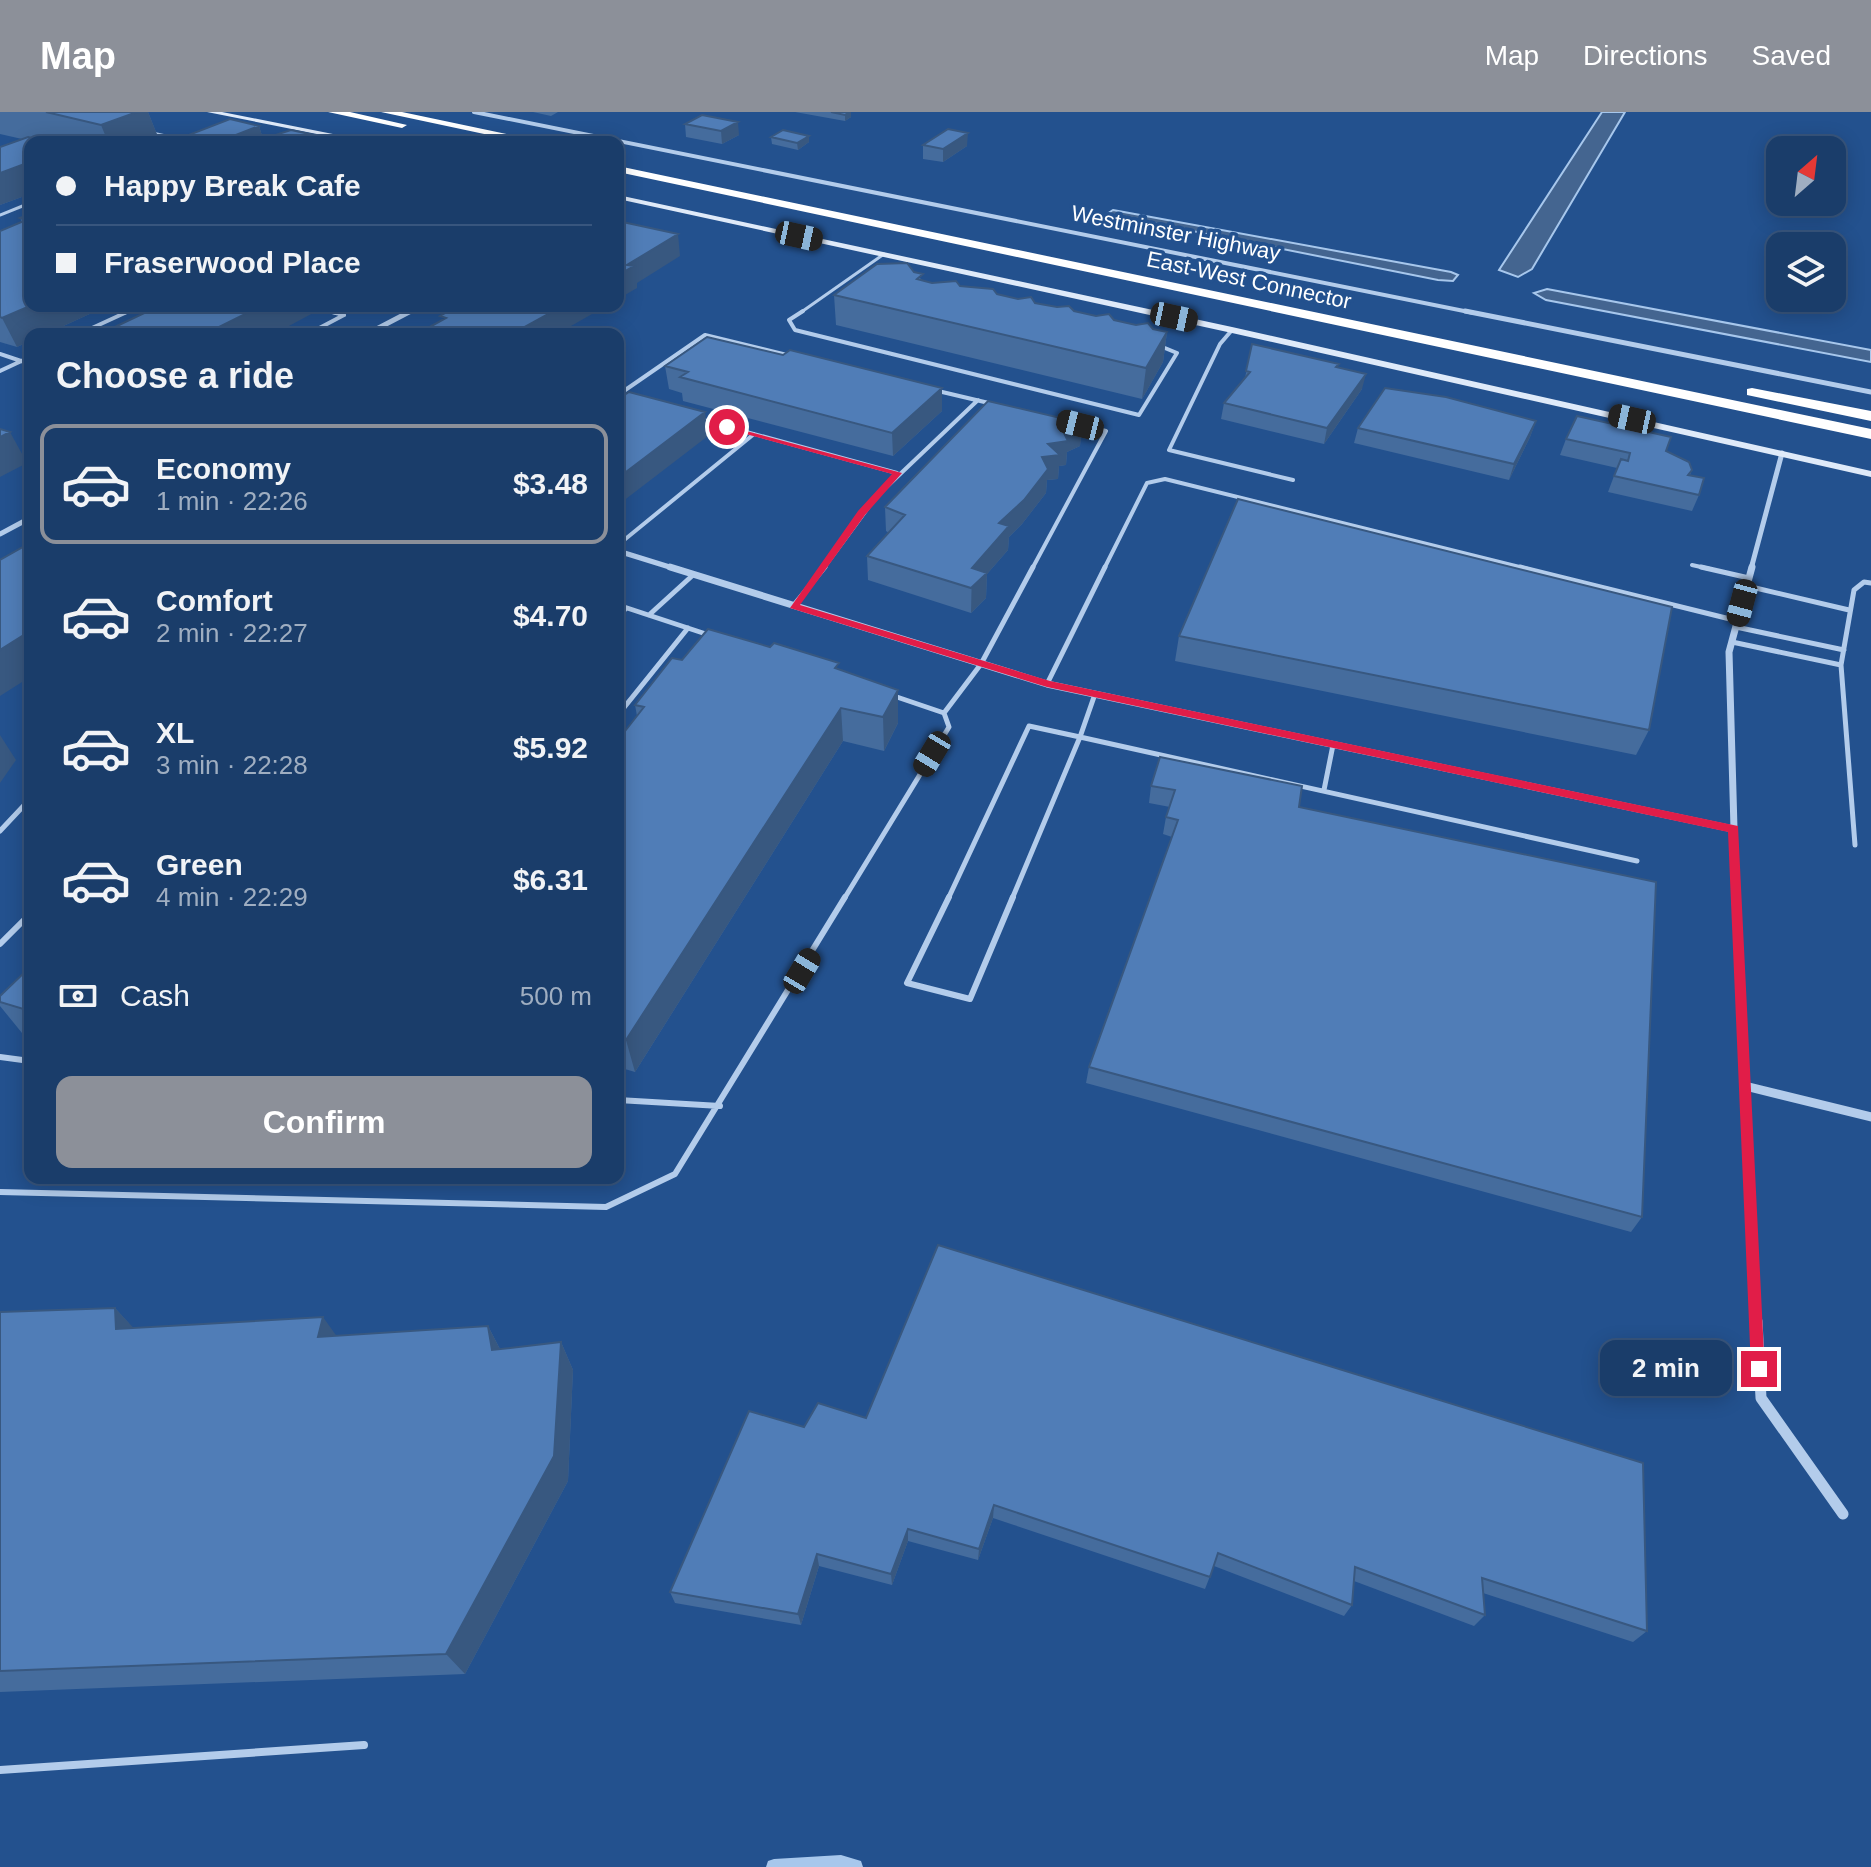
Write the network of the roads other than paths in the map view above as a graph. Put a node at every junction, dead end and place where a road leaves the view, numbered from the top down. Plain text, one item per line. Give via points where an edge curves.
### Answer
1 (211, 112) edge
2 (333, 112) edge
3 (386, 112) edge
4 (474, 112) edge
5 (142, 130) dead end
6 (167, 136) edge
7 (333, 136) edge
8 (455, 136) edge
9 (508, 136) edge
10 (594, 136) edge
11 (624, 142) edge
12 (624, 159) edge
13 (624, 170) edge
14 (624, 198) edge
15 (24, 205) edge
16 (0, 215) edge
17 (884, 254) junction
18 (854, 276) junction
19 (870, 280) edge
20 (126, 312) edge
21 (333, 312) edge
22 (406, 312) edge
23 (92, 328) edge
24 (319, 328) edge
25 (378, 328) edge
26 (1232, 330) junction
27 (1511, 342) dead end
28 (1149, 343) edge
29 (0, 354) edge
30 (796, 357) edge
31 (24, 360) edge
32 (21, 361) junction
33 (24, 362) edge
34 (0, 371) edge
35 (1730, 387) dead end
36 (933, 389) edge
37 (624, 392) edge
38 (1871, 392) edge
39 (624, 398) edge
40 (978, 400) junction
41 (633, 401) edge
42 (1006, 407) edge
43 (1871, 416) edge
44 (693, 418) edge
45 (1063, 421) edge
46 (754, 434) junction
47 (1871, 436) edge
48 (1782, 453) junction
49 (897, 473) junction
50 (1871, 474) edge
51 (1293, 480) dead end
52 (24, 521) edge
53 (0, 534) edge
54 (624, 540) edge
55 (624, 553) edge
56 (1692, 565) dead end
57 (693, 575) junction
58 (1748, 582) junction
59 (1871, 583) edge
60 (793, 606) junction
61 (626, 608) joint
62 (624, 610) edge
63 (1849, 610) junction
64 (649, 615) junction
65 (1737, 624) junction
66 (688, 628) junction
67 (718, 638) edge
68 (1732, 642) junction
69 (1844, 650) junction
70 (981, 664) junction
71 (1841, 665) junction
72 (1047, 684) junction
73 (884, 693) edge
74 (1095, 694) junction
75 (624, 708) edge
76 (944, 713) junction
77 (1080, 737) junction
78 (1333, 745) junction
79 (1324, 790) junction
80 (24, 805) edge
81 (1733, 829) junction
82 (0, 831) edge
83 (1855, 845) dead end
84 (1637, 861) dead end
85 (24, 920) edge
86 (0, 944) edge
87 (0, 1057) edge
88 (24, 1060) edge
89 (1745, 1086) junction
90 (624, 1100) edge
91 (720, 1106) junction
92 (1871, 1117) edge
93 (0, 1192) edge
94 (1843, 1514) dead end
95 (364, 1745) dead end
96 (0, 1770) edge

1 - 7 main road
2 - 8 highway
3 - 9 highway
4 - 10 street, Westminster Highway
5 - 6 lane
11 - 38 street, Westminster Highway
12 - 27 highway, East-West Connector
13 - 47 highway, East-West Connector
14 - 17 main road
15 - 16 lane
17 - 18 lane
17 - 26 main road
18 - 19 lane
18 - 28 lane via 789,320 795,330 1139,415 1177,353
20 - 23 lane
21 - 24 lane via 344,315
22 - 25 street
26 - 48 main road
26 - 51 lane via 1220,344 1169,450
29 - 32 lane
30 - 37 lane via 705,335
31 - 32 lane
32 - 33 lane
32 - 34 lane
35 - 43 highway
36 - 40 lane
39 - 41 lane
40 - 42 lane
40 - 49 lane
44 - 46 lane
45 - 70 lane via 1106,431
46 - 49 lane
46 - 54 lane
48 - 50 main road
48 - 58 street
49 - 60 lane
52 - 53 street
55 - 57 street
56 - 58 lane
57 - 60 street
57 - 64 lane
58 - 63 lane
58 - 65 street
59 - 63 lane via 1854,590
60 - 70 street
61 - 62 lane
61 - 64 lane
63 - 69 lane
64 - 66 lane
65 - 68 street
65 - 69 lane
65 - 72 lane via 1165,479 1147,483
66 - 67 lane
66 - 75 lane
68 - 71 lane
68 - 81 street
69 - 71 lane
70 - 72 street
70 - 76 lane
71 - 83 lane
72 - 74 street
73 - 76 lane
74 - 77 lane
74 - 78 street
76 - 91 lane via 949,727
77 - 77 lane via 1029,726 907,983 970,999
77 - 79 lane
78 - 79 lane
78 - 81 street
79 - 84 lane
80 - 82 lane
81 - 89 street
85 - 86 lane
87 - 88 lane
89 - 92 street
89 - 94 street via 1761,1398
90 - 91 lane
91 - 93 lane via 675,1174 606,1207
95 - 96 lane

